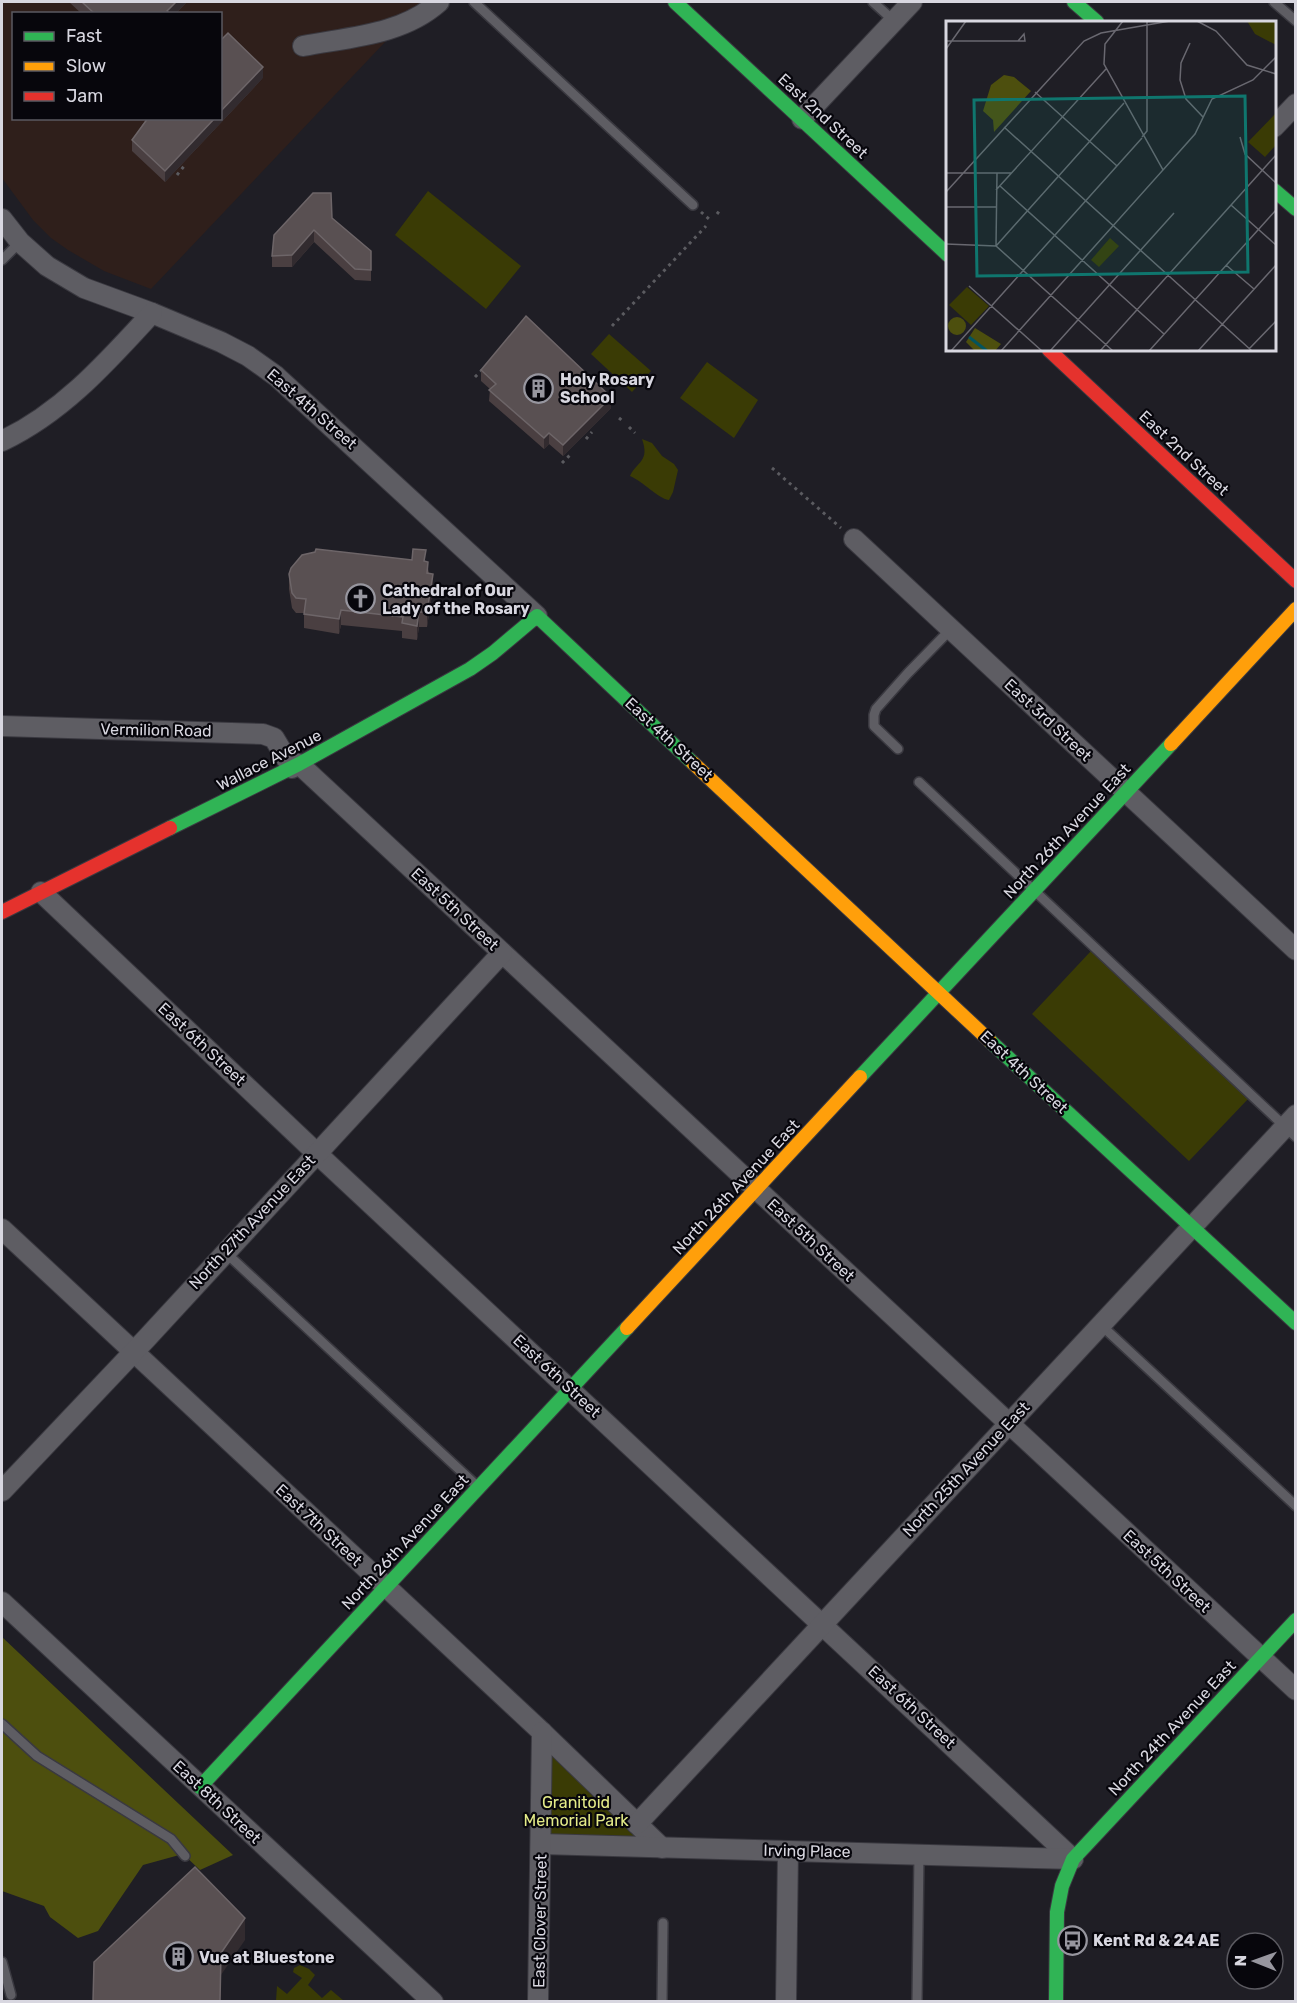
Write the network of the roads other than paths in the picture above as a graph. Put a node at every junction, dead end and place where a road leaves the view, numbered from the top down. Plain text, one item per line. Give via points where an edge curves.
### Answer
1 (439, 2) edge
2 (474, 2) edge
3 (675, 2) edge
4 (873, 2) edge
5 (912, 2) edge
6 (1074, 2) edge
7 (1274, 2) edge
8 (894, 21) junction
9 (1096, 21) edge
10 (1296, 21) edge
11 (303, 46) dead end
12 (1296, 104) edge
13 (802, 119) junction
14 (1276, 126) edge
15 (1276, 191) edge
16 (693, 205) dead end
17 (1296, 209) edge
18 (2, 219) edge
19 (20, 242) junction
20 (946, 253) edge
21 (2, 260) edge
22 (152, 313) junction
23 (1050, 351) edge
24 (2, 441) edge
25 (854, 539) road end
26 (1296, 581) edge
27 (1296, 609) edge
28 (537, 616) junction
29 (951, 629) junction
30 (2, 726) edge
31 (898, 749) dead end
32 (296, 766) junction
33 (919, 782) dead end
34 (1125, 792) junction
35 (1034, 891) junction
36 (41, 892) junction
37 (2, 912) edge
38 (1296, 950) edge
39 (502, 953) junction
40 (938, 993) junction
41 (1292, 1126) edge
42 (316, 1153) junction
43 (756, 1189) junction
44 (1191, 1226) junction
45 (2, 1229) edge
46 (225, 1252) junction
47 (1296, 1323) edge
48 (1101, 1325) junction
49 (133, 1352) junction
50 (570, 1388) junction
51 (1008, 1423) junction
52 (478, 1487) junction
53 (2, 1491) edge
54 (1296, 1506) edge
55 (386, 1587) junction
56 (2, 1602) edge
57 (1296, 1620) edge
58 (823, 1624) junction
59 (1260, 1658) junction
60 (1296, 1690) edge
61 (2, 1724) edge
62 (542, 1732) junction
63 (200, 1786) junction
64 (637, 1824) junction
65 (542, 1844) junction
66 (662, 1848) junction
67 (788, 1851) junction
68 (920, 1854) junction
69 (185, 1856) dead end
70 (1073, 1859) junction
71 (663, 1923) dead end
72 (2, 1962) edge
73 (11, 1995) dead end
74 (432, 2001) edge
75 (538, 2001) edge
76 (662, 2001) edge
77 (786, 2001) edge
78 (917, 2001) edge
79 (1056, 2001) edge

1 - 11 street via 407,24
2 - 16 lane
3 - 13 street, East 2nd Street
4 - 8 lane
5 - 8 street
6 - 9 street
7 - 10 lane
8 - 13 street
12 - 14 street
13 - 20 street, East 2nd Street
15 - 17 street
18 - 19 street, East 4th Street
19 - 21 lane
19 - 22 street, East 4th Street via 47,266 84,288
22 - 24 street via 97,373 59,406
22 - 28 street, East 4th Street via 221,342 276,376
23 - 26 street, East 2nd Street
25 - 29 street, East 3rd Street
27 - 34 street, North 26th Avenue East
28 - 32 street, Wallace Avenue via 470,669
28 - 40 street, East 4th Street
29 - 31 lane via 874,715 874,726
29 - 34 street, East 3rd Street
30 - 32 street, Vermilion Road via 263,734 274,738
32 - 36 street, Wallace Avenue
32 - 39 street, East 5th Street
33 - 35 lane
34 - 35 street, North 26th Avenue East
34 - 38 street, East 3rd Street
35 - 40 street, North 26th Avenue East
35 - 41 lane
36 - 37 street, Wallace Avenue
36 - 42 street, East 6th Street
39 - 42 street, North 27th Avenue East
39 - 43 street, East 5th Street
40 - 43 street, North 26th Avenue East
40 - 44 street, East 4th Street
41 - 44 street, North 25th Avenue East
42 - 46 street, North 27th Avenue East
42 - 50 street, East 6th Street
43 - 50 street, North 26th Avenue East
43 - 51 street, East 5th Street
44 - 47 street, East 4th Street
44 - 48 street, North 25th Avenue East
45 - 49 street, East 7th Street
46 - 49 street, North 27th Avenue East
46 - 52 lane
48 - 51 street, North 25th Avenue East
48 - 54 lane
49 - 53 street, North 27th Avenue East
49 - 55 street, East 7th Street
50 - 52 street, North 26th Avenue East
50 - 58 street, East 6th Street
51 - 58 street, North 25th Avenue East
51 - 59 street, East 5th Street
52 - 55 street, North 26th Avenue East
55 - 62 street, East 7th Street
55 - 63 street, North 26th Avenue East
56 - 63 street, East 8th Street
57 - 59 street, North 24th Avenue East
58 - 64 street, North 25th Avenue East
58 - 70 street, East 6th Street
59 - 60 street, East 5th Street
59 - 70 street, North 24th Avenue East
61 - 69 lane via 37,1756 171,1839
62 - 64 street, East 7th Street
62 - 65 street, East Clover Street
63 - 74 street, East 8th Street
64 - 66 street, East 7th Street
65 - 66 street, Irving Place
65 - 75 street, East Clover Street
66 - 67 street, Irving Place
67 - 68 street, Irving Place
67 - 77 street
68 - 70 street, Irving Place
68 - 78 lane
70 - 79 street via 1057,1912
71 - 76 lane
72 - 73 lane

